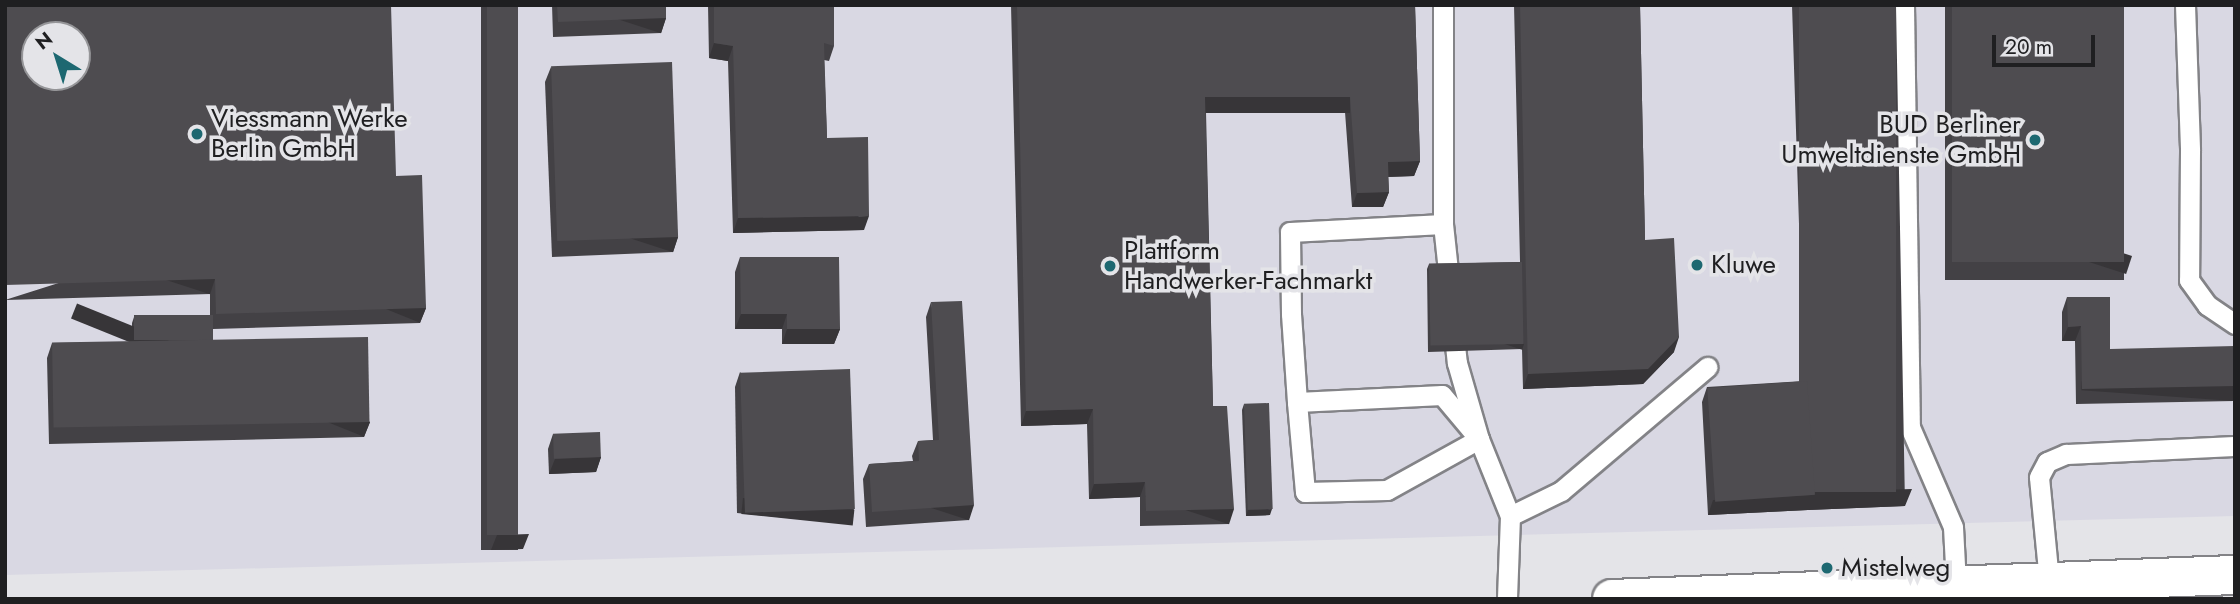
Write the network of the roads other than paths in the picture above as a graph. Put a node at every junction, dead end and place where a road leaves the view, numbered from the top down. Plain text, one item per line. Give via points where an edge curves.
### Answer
1 (1443, 5) edge
2 (1904, 5) edge
3 (2185, 5) edge
4 (1443, 224) junction
5 (2235, 324) edge
6 (1707, 368) dead end
7 (1297, 402) junction
8 (1479, 439) junction
9 (2235, 446) edge
10 (1510, 516) junction
11 (2235, 575) edge
12 (2049, 581) junction
13 (1956, 584) junction
14 (1507, 599) edge
15 (1612, 599) edge

1 - 4 lane
2 - 13 lane via 1910,427 1953,527
3 - 5 lane via 2189,280 2207,305
4 - 7 lane via 1290,232
4 - 8 lane via 1457,363
6 - 10 lane via 1561,491
7 - 8 lane via 1442,395
7 - 8 lane via 1305,492 1387,490
8 - 10 lane
9 - 12 lane via 2066,454 2048,462 2039,477
10 - 14 lane
11 - 12 street
12 - 13 street
13 - 15 street

